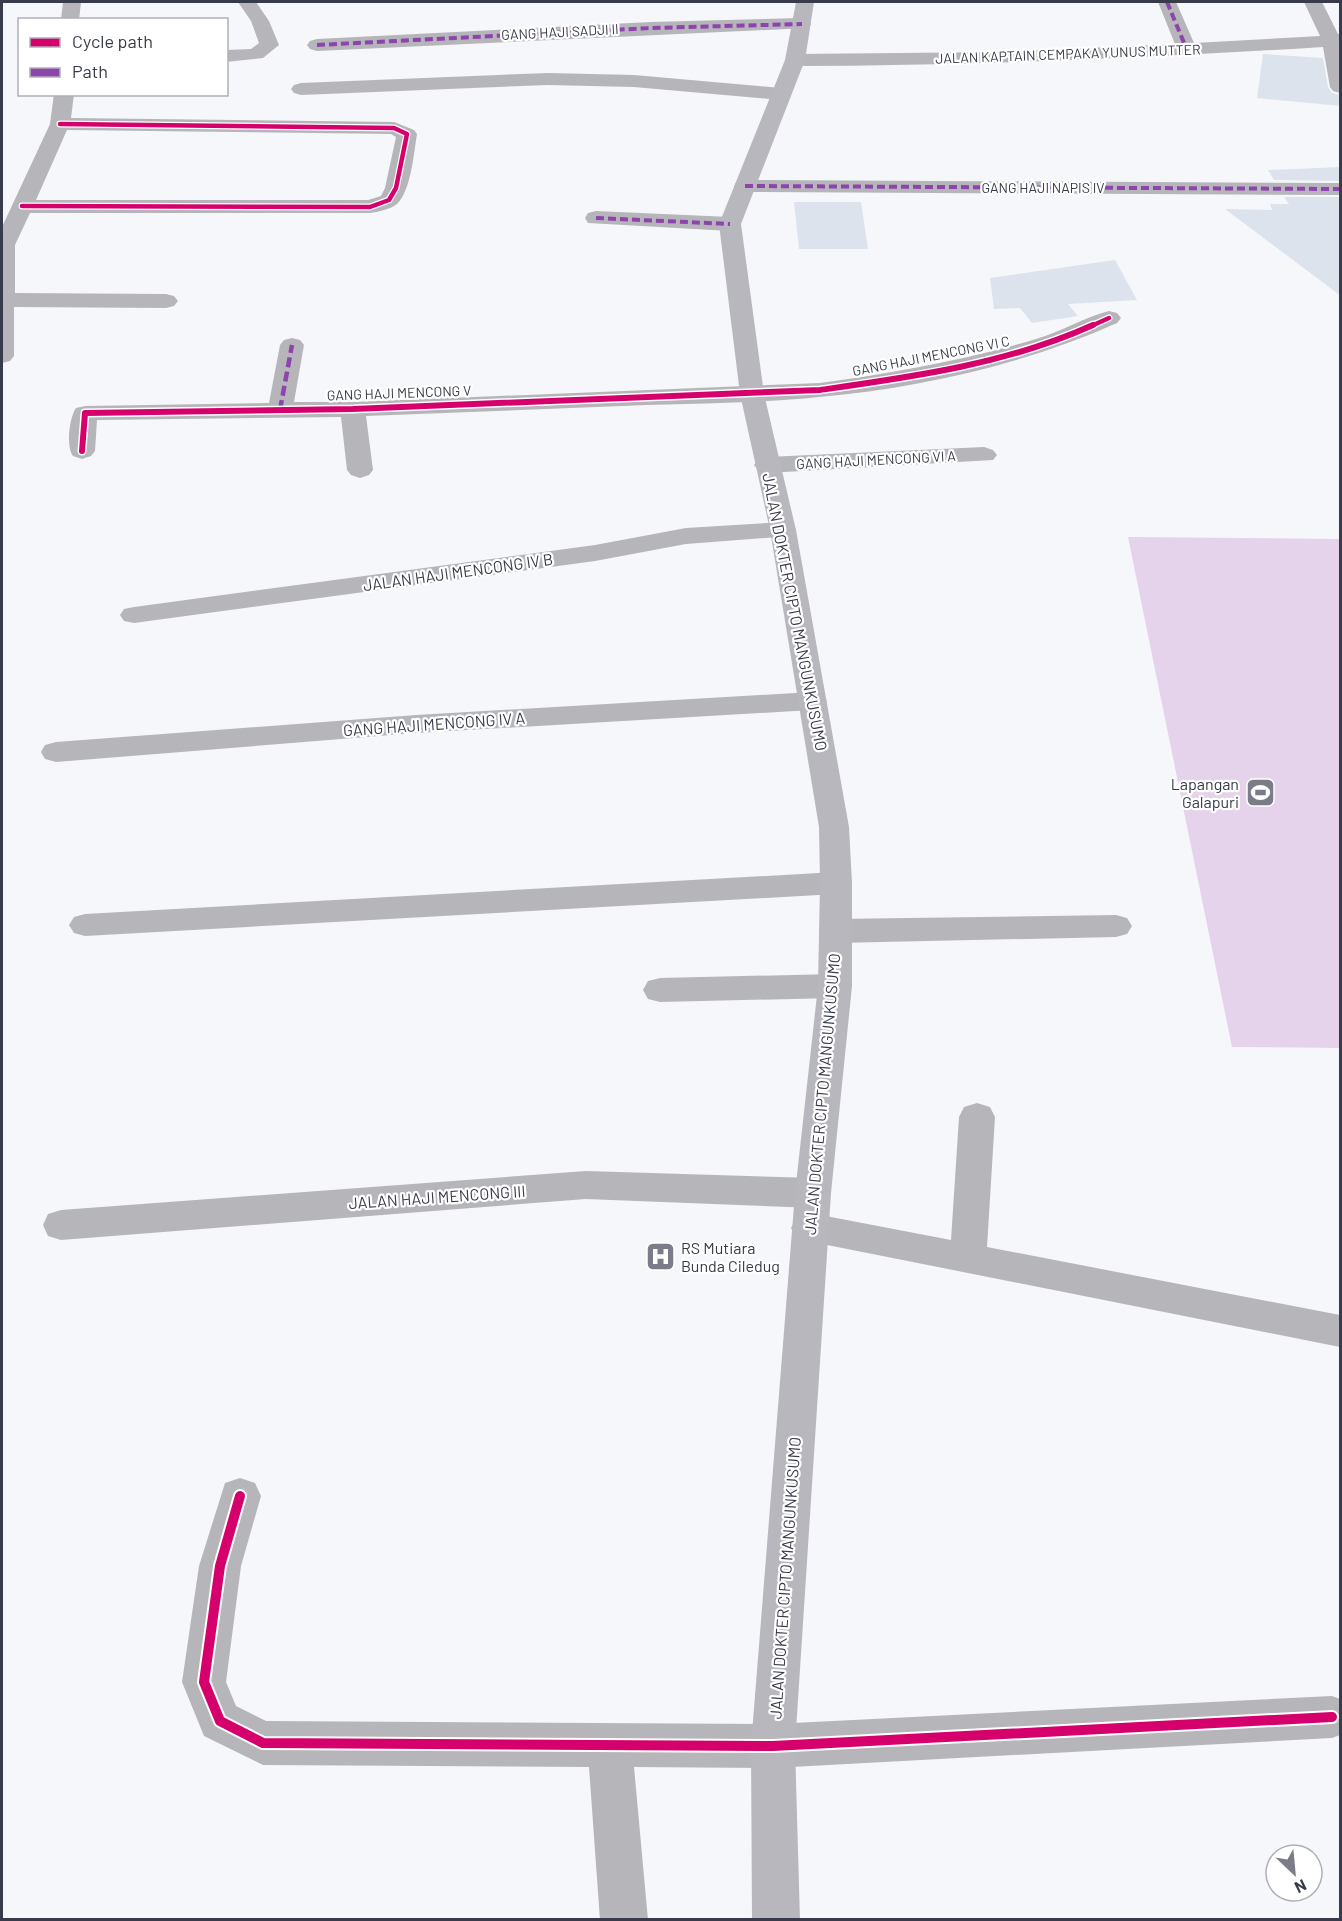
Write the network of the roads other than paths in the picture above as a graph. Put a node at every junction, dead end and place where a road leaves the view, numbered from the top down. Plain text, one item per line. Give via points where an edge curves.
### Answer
1 (72, 2) edge
2 (248, 2) edge
3 (1167, 2) edge
4 (1313, 2) edge
5 (804, 13) edge
6 (70, 18) edge
7 (1336, 40) edge
8 (317, 45) dead end
9 (1187, 50) junction
10 (228, 56) edge
11 (795, 60) junction
12 (1341, 87) edge
13 (301, 89) dead end
14 (781, 94) junction
15 (64, 96) edge
16 (60, 124) junction
17 (745, 186) junction
18 (1341, 189) edge
19 (22, 206) junction
20 (596, 218) dead end
21 (730, 224) junction
22 (4, 300) junction
23 (166, 301) dead end
24 (1109, 318) dead end
25 (292, 345) dead end
26 (2, 356) edge
27 (752, 394) junction
28 (353, 409) junction
29 (280, 410) junction
30 (82, 451) dead end
31 (984, 455) dead end
32 (768, 465) junction
33 (360, 470) dead end
34 (783, 530) junction
35 (134, 615) dead end
36 (812, 700) junction
37 (56, 752) dead end
38 (836, 883) junction
39 (85, 925) dead end
40 (1116, 926) dead end
41 (835, 931) junction
42 (835, 986) junction
43 (660, 990) dead end
44 (977, 1118) dead end
45 (812, 1211) junction
46 (61, 1225) dead end
47 (968, 1259) junction
48 (1341, 1331) edge
49 (240, 1496) dead end
50 (1332, 1717) dead end
51 (610, 1745) junction
52 (773, 1746) junction
53 (624, 1920) edge
54 (776, 1920) edge

1 - 6 street
2 - 10 street via 269,45 256,54
3 - 9 street
4 - 7 street
5 - 8 street, GANG HAJI SADJI II via 651,28
5 - 11 main road, JALAN DOKTER CIPTO MANGUNKUSUMO
7 - 9 street, JALAN KAPTAIN CEMPAKA YUNUS MUTTER
7 - 12 street
9 - 11 street, JALAN KAPTAIN CEMPAKA YUNUS MUTTER via 1005,58
11 - 14 main road, JALAN DOKTER CIPTO MANGUNKUSUMO
13 - 14 street via 548,79 634,81
14 - 17 main road, JALAN DOKTER CIPTO MANGUNKUSUMO
15 - 16 street
16 - 19 street
16 - 19 street via 394,128 407,134 396,188 389,200 370,207
17 - 18 street, GANG HAJI NAPIS IV
17 - 21 main road, JALAN DOKTER CIPTO MANGUNKUSUMO
19 - 22 street via 4,245
20 - 21 street
21 - 27 main road, JALAN DOKTER CIPTO MANGUNKUSUMO
22 - 23 street
22 - 26 street
24 - 27 street, GANG HAJI MENCONG VI C via 1062,339 980,363 879,382
25 - 29 street
27 - 28 street, GANG HAJI MENCONG V
27 - 32 main road, JALAN DOKTER CIPTO MANGUNKUSUMO
28 - 29 street, GANG HAJI MENCONG V
28 - 33 street
29 - 30 street, GANG HAJI MENCONG V via 85,413
31 - 32 street, GANG HAJI MENCONG VI A
32 - 34 main road, JALAN DOKTER CIPTO MANGUNKUSUMO
34 - 35 street, JALAN HAJI MENCONG IV B via 686,536 561,558
34 - 36 main road, JALAN DOKTER CIPTO MANGUNKUSUMO
36 - 37 street, GANG HAJI MENCONG IV A via 416,724
36 - 38 main road, JALAN DOKTER CIPTO MANGUNKUSUMO via 834,826
38 - 39 street
38 - 41 main road, JALAN DOKTER CIPTO MANGUNKUSUMO
40 - 41 street
41 - 42 main road, JALAN DOKTER CIPTO MANGUNKUSUMO
42 - 43 street
42 - 45 main road, JALAN DOKTER CIPTO MANGUNKUSUMO
44 - 47 street
45 - 46 street, JALAN HAJI MENCONG III via 586,1185
45 - 47 street, JALAN HAJI MENCONG III
45 - 52 main road, JALAN DOKTER CIPTO MANGUNKUSUMO
47 - 48 street, JALAN HAJI MENCONG III
49 - 51 street via 220,1566 204,1682 220,1721 263,1743
50 - 52 street
51 - 52 street
51 - 53 street
52 - 54 main road, JALAN DOKTER CIPTO MANGUNKUSUMO

